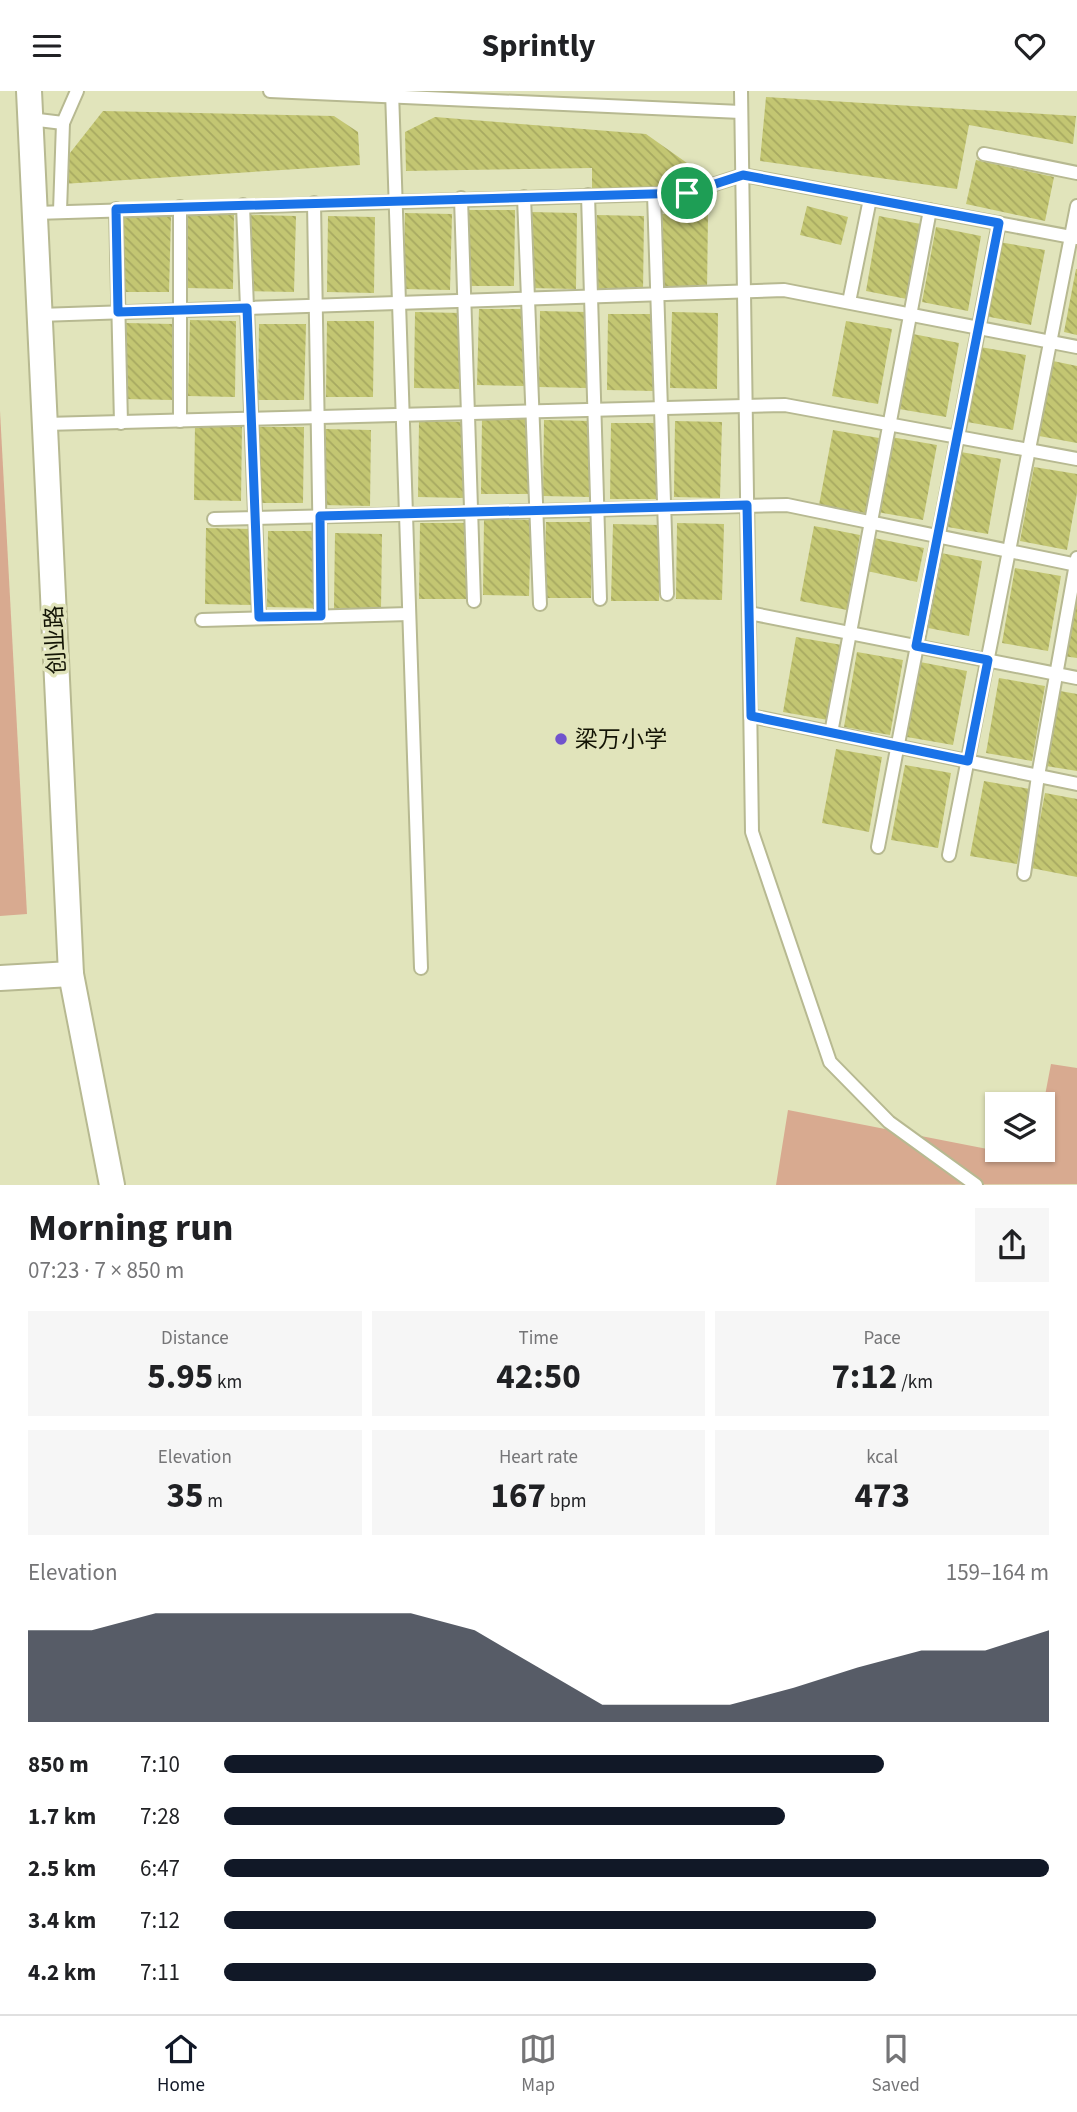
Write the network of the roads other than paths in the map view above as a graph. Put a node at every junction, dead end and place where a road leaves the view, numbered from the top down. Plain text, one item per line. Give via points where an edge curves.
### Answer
1 (29, 91) edge
2 (77, 91) edge
3 (270, 91) edge
4 (741, 91) edge
5 (392, 94) edge
6 (741, 112) junction
7 (30, 119) junction
8 (63, 123) junction
9 (984, 154) dead end
10 (1077, 173) edge
11 (743, 175) junction
12 (654, 194) junction
13 (588, 195) junction
14 (524, 197) junction
15 (461, 198) junction
16 (395, 199) junction
17 (870, 199) junction
18 (314, 203) junction
19 (243, 205) junction
20 (1077, 206) edge
21 (180, 207) junction
22 (116, 209) junction
23 (930, 210) junction
24 (60, 211) junction
25 (35, 213) junction
26 (999, 223) junction
27 (1074, 237) edge
28 (744, 291) junction
29 (657, 294) junction
30 (591, 296) junction
31 (528, 298) junction
32 (464, 300) junction
33 (849, 302) junction
34 (399, 303) junction
35 (316, 305) junction
36 (247, 308) junction
37 (180, 310) junction
38 (118, 312) junction
39 (911, 314) junction
40 (39, 315) junction
41 (978, 328) junction
42 (1050, 341) junction
43 (1077, 347) edge
44 (746, 406) junction
45 (661, 408) junction
46 (594, 410) junction
47 (532, 412) junction
48 (468, 413) junction
49 (402, 415) junction
50 (318, 417) junction
51 (251, 419) junction
52 (180, 421) junction
53 (121, 422) junction
54 (45, 424) junction
55 (890, 424) junction
56 (957, 437) junction
57 (1029, 450) junction
58 (1077, 459) edge
59 (747, 505) junction
60 (664, 507) junction
61 (598, 509) junction
62 (536, 511) junction
63 (471, 512) junction
64 (406, 514) junction
65 (320, 516) junction
66 (255, 518) junction
67 (214, 519) dead end
68 (871, 522) junction
69 (938, 536) junction
70 (1009, 551) junction
71 (1077, 563) edge
72 (667, 594) dead end
73 (600, 599) dead end
74 (474, 601) dead end
75 (540, 604) dead end
76 (749, 613) junction
77 (410, 614) junction
78 (321, 616) junction
79 (259, 617) junction
80 (202, 619) dead end
81 (850, 633) junction
82 (916, 646) junction
83 (988, 660) junction
84 (1055, 674) junction
85 (1077, 678) edge
86 (751, 716) junction
87 (831, 733) junction
88 (897, 746) junction
89 (968, 761) junction
90 (1038, 776) junction
91 (1077, 784) edge
92 (878, 847) dead end
93 (949, 855) dead end
94 (1024, 874) dead end
95 (421, 968) dead end
96 (71, 974) junction
97 (0, 978) edge
98 (112, 1185) edge
99 (976, 1185) edge

1 - 7 street, 创业路
2 - 8 lane
3 - 5 lane
4 - 6 lane
5 - 6 lane
5 - 16 lane
6 - 11 lane
7 - 8 lane
7 - 25 street, 创业路
8 - 24 lane
9 - 10 lane
11 - 12 lane via 687,193
11 - 17 lane
11 - 28 lane
12 - 13 lane
12 - 29 lane
13 - 14 lane
13 - 30 lane
14 - 15 lane
14 - 31 lane
15 - 16 lane
15 - 32 lane
16 - 18 lane
16 - 34 lane
17 - 23 lane
17 - 33 lane
18 - 19 lane
18 - 35 lane
19 - 21 lane
19 - 36 lane
20 - 27 lane
21 - 22 lane
21 - 37 lane
22 - 24 lane
22 - 38 lane
23 - 26 lane
23 - 39 lane
24 - 25 lane
25 - 40 street, 创业路
26 - 27 lane
26 - 41 lane
27 - 42 lane
28 - 29 lane
28 - 33 lane via 784,290
28 - 44 lane
29 - 30 lane
29 - 45 lane
30 - 31 lane
30 - 46 lane
31 - 32 lane
31 - 47 lane
32 - 34 lane
32 - 48 lane
33 - 39 lane
34 - 35 lane
34 - 49 lane
35 - 36 lane
35 - 50 lane
36 - 37 lane
36 - 51 lane
37 - 38 lane
37 - 52 lane
38 - 40 lane
38 - 53 lane
39 - 41 lane
39 - 55 lane
40 - 54 street, 创业路
41 - 42 lane
41 - 56 lane
42 - 43 lane
42 - 57 lane
44 - 45 lane
44 - 55 lane via 785,405
44 - 59 lane
45 - 46 lane
45 - 60 lane
46 - 47 lane
46 - 61 lane
47 - 48 lane
47 - 62 lane
48 - 49 lane
48 - 63 lane
49 - 50 lane
49 - 64 lane
50 - 51 lane
50 - 65 lane
51 - 52 lane
51 - 66 lane
52 - 53 lane
53 - 54 lane
54 - 96 street, 创业路
55 - 56 lane
55 - 68 lane
56 - 57 lane
56 - 69 lane
57 - 58 lane
57 - 70 lane
59 - 60 lane
59 - 68 lane via 787,505
59 - 76 lane
60 - 61 lane
60 - 72 lane
61 - 62 lane
61 - 73 lane
62 - 63 lane
62 - 75 lane
63 - 64 lane
63 - 74 lane
64 - 65 lane
64 - 77 lane
65 - 66 lane
65 - 78 lane
66 - 67 lane
66 - 79 lane
68 - 69 lane
68 - 81 lane
69 - 70 lane
69 - 82 lane
70 - 71 lane
70 - 83 lane
71 - 84 lane
76 - 81 lane
76 - 86 lane
77 - 78 lane
77 - 95 lane
78 - 79 lane
79 - 80 lane
81 - 82 lane
81 - 87 lane
82 - 83 lane
82 - 88 lane
83 - 84 lane
83 - 89 lane
84 - 85 lane
84 - 90 lane
86 - 87 lane
86 - 99 lane via 752,832 830,1062 889,1122
87 - 88 lane
88 - 89 lane
88 - 92 lane
89 - 90 lane
89 - 93 lane
90 - 91 lane
90 - 94 lane
96 - 97 street
96 - 98 street, 创业路

